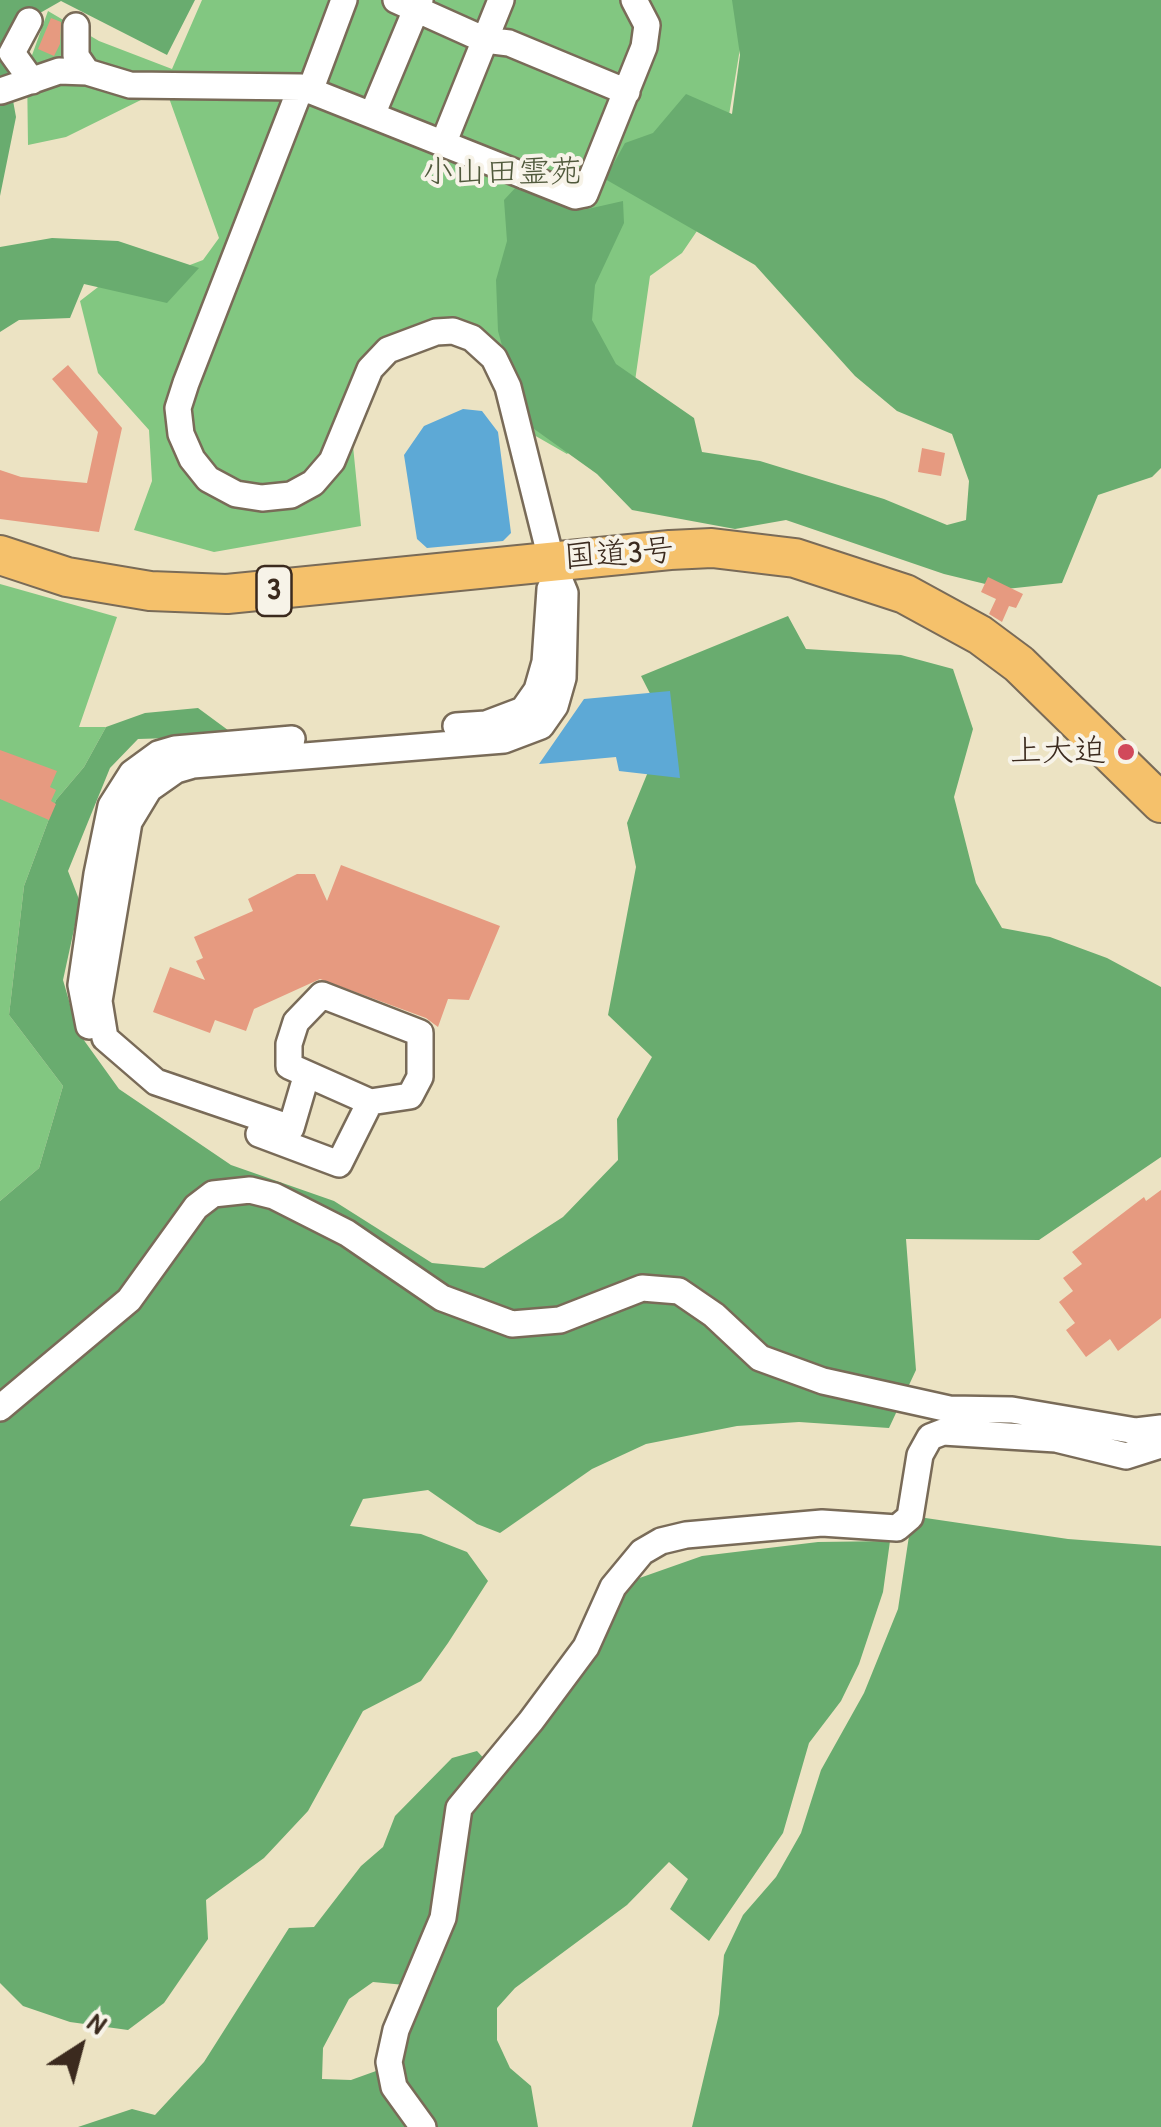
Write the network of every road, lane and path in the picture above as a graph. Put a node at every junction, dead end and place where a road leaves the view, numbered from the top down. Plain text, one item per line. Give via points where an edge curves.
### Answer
1 (344, 0) edge
2 (501, 0) edge
3 (634, 0) edge
4 (411, 3) edge
5 (29, 21) dead end
6 (76, 26) dead end
7 (485, 40) junction
8 (87, 72) junction
9 (32, 81) junction
10 (305, 89) junction
11 (1, 91) edge
12 (627, 92) junction
13 (372, 115) junction
14 (443, 144) junction
15 (0, 555) edge
16 (551, 560) junction
17 (1158, 792) edge
18 (306, 1077) junction
19 (370, 1102) junction
20 (0, 1408) edge
21 (1161, 1428) edge
22 (1161, 1445) edge
23 (422, 2127) edge

1 - 10 street
2 - 7 street
3 - 12 street via 648,26
4 - 7 street
4 - 13 street
5 - 9 street via 12,53
6 - 8 street via 76,56
7 - 12 street via 508,43
7 - 14 street
8 - 9 street via 60,71
8 - 10 street via 130,85
9 - 11 street
10 - 13 street
10 - 16 street via 178,408 192,459 208,479 236,494 291,495 314,483 332,462 379,358 398,343 453,331 494,358 508,387
12 - 14 street via 585,194 575,196
13 - 14 street
15 - 16 highway, 国道3号 / 3 via 67,577 150,591 227,594
16 - 17 highway, 国道3号 / 3 via 670,550 756,552 844,570 980,635
16 - 18 street via 565,593 566,640 563,678 541,726 504,740 176,770 150,789 129,822 99,1001 105,1038 156,1082 291,1128
16 - 19 street via 545,662 523,710 486,724 175,749 132,773 111,806 81,985 88,1022 107,1058 136,1088 340,1164
18 - 19 street
18 - 19 street via 290,1066 289,1044 296,1022 322,995 420,1033 424,1055 410,1096
20 - 21 street via 128,1300 196,1207 213,1194 250,1190 347,1232 442,1298 512,1324 560,1320 642,1288 679,1291 760,1358 824,1381 948,1409 1012,1410 1136,1431
22 - 23 street via 1126,1456 1056,1439 944,1432 930,1437 920,1455 910,1517 897,1528 822,1523 686,1534 642,1552 613,1586 575,1662 459,1808 443,1918 389,2062 394,2087

